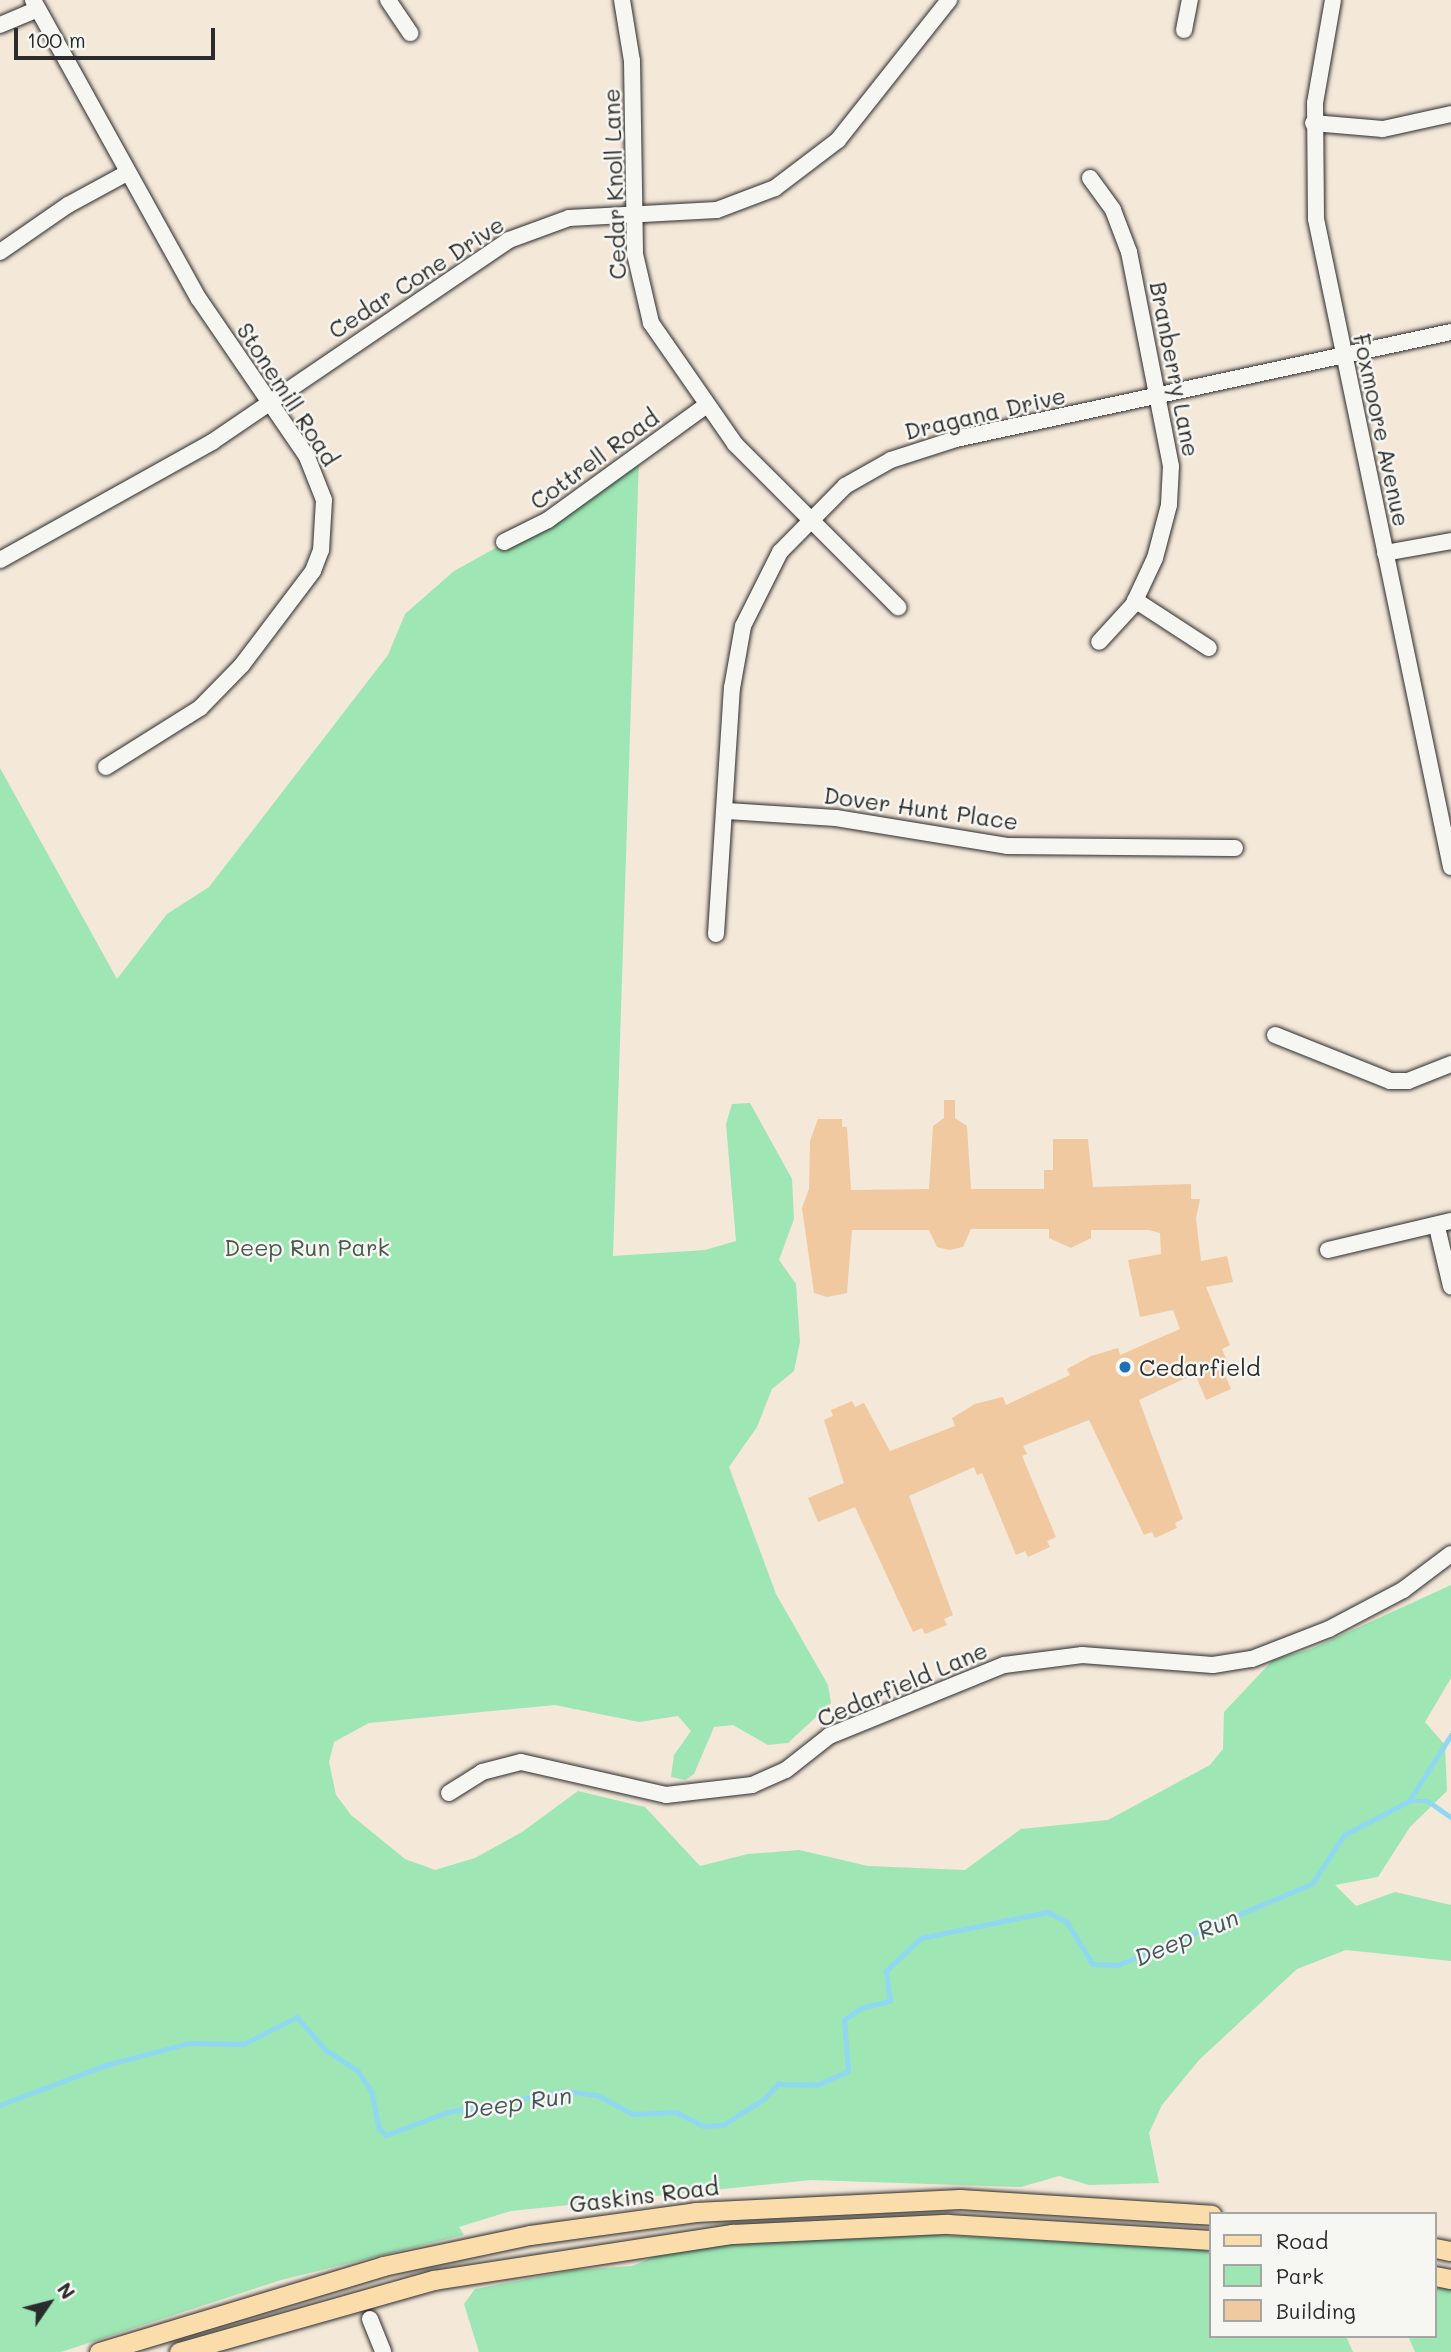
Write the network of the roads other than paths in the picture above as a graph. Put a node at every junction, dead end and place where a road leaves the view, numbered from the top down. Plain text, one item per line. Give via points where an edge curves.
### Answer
1 (388, 0) edge
2 (622, 0) edge
3 (949, 0) edge
4 (1190, 0) edge
5 (1333, 0) edge
6 (36, 4) edge
7 (0, 25) edge
8 (1184, 30) dead end
9 (410, 33) dead end
10 (1451, 114) edge
11 (1313, 123) junction
12 (127, 173) junction
13 (1090, 178) dead end
14 (634, 216) junction
15 (0, 252) edge
16 (1451, 332) edge
17 (1343, 358) junction
18 (1160, 397) junction
19 (270, 403) junction
20 (707, 405) junction
21 (808, 520) junction
22 (1451, 541) edge
23 (504, 542) dead end
24 (1385, 553) junction
25 (0, 560) edge
26 (1135, 600) junction
27 (898, 607) dead end
28 (1099, 642) dead end
29 (1209, 648) dead end
30 (106, 767) dead end
31 (727, 811) junction
32 (1236, 848) dead end
33 (1451, 867) edge
34 (716, 934) dead end
35 (1275, 1035) dead end
36 (1451, 1064) edge
37 (1444, 1224) edge
38 (1328, 1250) dead end
39 (1451, 1286) edge
40 (1451, 1553) edge
41 (449, 1793) dead end
42 (1210, 2215) edge
43 (1210, 2240) edge
44 (370, 2319) dead end
45 (99, 2352) edge
46 (179, 2352) edge
47 (383, 2352) edge

1 - 9 street
2 - 14 street, Cedar Knoll Lane via 632,61
3 - 14 street, Cedar Cone Drive via 838,140 795,176 717,210
4 - 8 street
5 - 11 street, Foxmoore Avenue
6 - 7 street
6 - 12 street, Stonemill Road
10 - 11 street via 1383,128
11 - 17 street, Foxmoore Avenue via 1316,219
12 - 15 street via 68,205
12 - 19 street, Stonemill Road via 199,299
13 - 18 street, Branberry Lane via 1113,210 1129,252
14 - 19 street, Cedar Cone Drive via 569,219 509,240
14 - 20 street, Cedar Knoll Lane via 636,264 646,311
16 - 17 street, Dragana Drive
17 - 18 street, Dragana Drive
17 - 24 street, Foxmoore Avenue
18 - 21 street, Dragana Drive via 917,450 861,476
18 - 26 street, Branberry Lane via 1169,443 1169,505 1155,558
19 - 25 street, Cedar Cone Drive via 212,442
19 - 30 street, Stonemill Road via 307,457 324,500 324,525 313,571 219,691
20 - 21 street, Cedar Knoll Lane via 735,444
20 - 23 street, Cottrell Road via 548,520
21 - 27 street, Cedar Knoll Lane
21 - 31 street, Dragana Drive via 766,574 743,626 732,688
22 - 24 street
24 - 33 street, Foxmoore Avenue
26 - 28 street, Branberry Lane
26 - 29 street
31 - 32 street, Dover Hunt Place via 836,818 1007,846
31 - 34 street, Dragana Drive
35 - 36 street via 1390,1081 1408,1081
37 - 38 street
37 - 39 street
40 - 41 street, Cedarfield Lane via 1403,1590 1329,1629 1252,1659 1213,1665 1073,1655 1004,1665 829,1735 782,1772 752,1785 666,1795 521,1762 482,1772
42 - 45 main road, Gaskins Road via 960,2199 787,2204 669,2215 530,2235 383,2266
43 - 46 main road via 948,2224 692,2238 434,2280
44 - 47 street

